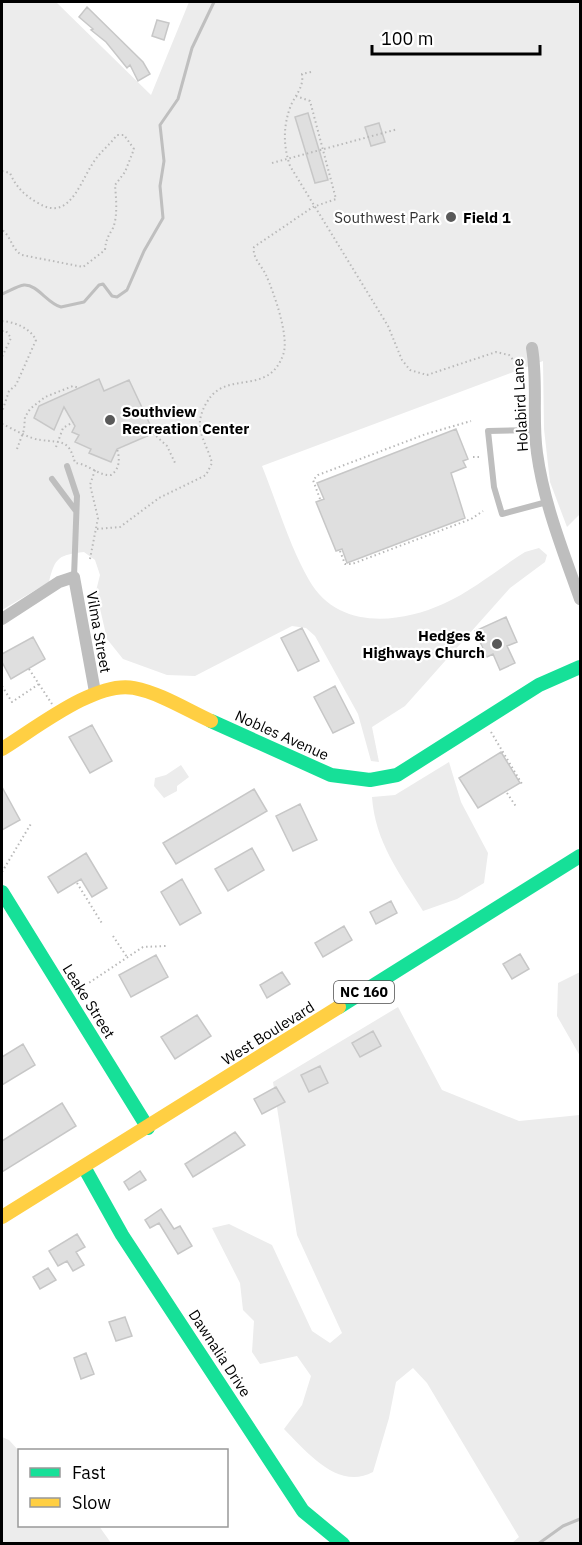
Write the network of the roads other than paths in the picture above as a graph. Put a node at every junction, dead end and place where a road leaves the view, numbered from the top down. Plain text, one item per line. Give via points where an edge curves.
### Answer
1 (532, 348) dead end
2 (536, 430) junction
3 (67, 466) dead end
4 (52, 479) dead end
5 (547, 502) junction
6 (76, 512) junction
7 (74, 577) junction
8 (580, 599) edge
9 (2, 619) edge
10 (580, 667) edge
11 (95, 692) junction
12 (2, 749) edge
13 (580, 856) edge
14 (2, 892) edge
15 (148, 1128) junction
16 (84, 1167) junction
17 (2, 1217) edge
18 (342, 1544) edge

1 - 2 street, Holabird Lane
2 - 5 street, Holabird Lane
2 - 5 lane via 488,431 489,456 502,514
3 - 6 lane via 77,496
4 - 6 lane
5 - 8 street, Holabird Lane
6 - 7 lane
7 - 9 street via 58,582
7 - 11 street, Vilma Street
10 - 11 street, Nobles Avenue via 539,685 397,775 370,780 316,770 137,688 111,686
11 - 12 street, Nobles Avenue
13 - 15 street, West Boulevard / NC 160
14 - 15 street, Leake Street
15 - 16 street, West Boulevard / NC 160
16 - 17 street, West Boulevard / NC 160
16 - 18 street, Dawnalia Drive via 122,1235 303,1511

